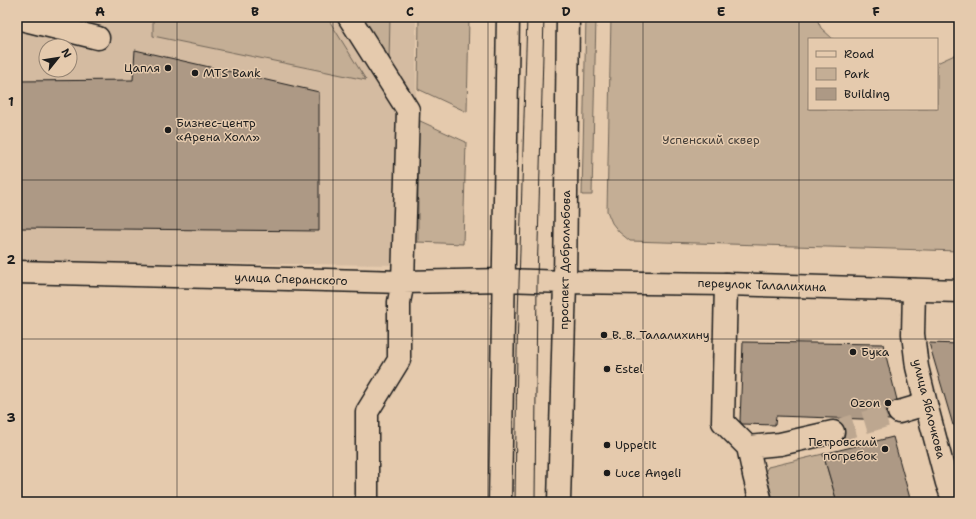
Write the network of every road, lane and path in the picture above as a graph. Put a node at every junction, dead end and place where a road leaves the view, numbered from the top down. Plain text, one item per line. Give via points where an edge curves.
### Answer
1 (349, 17) edge
2 (508, 17) edge
3 (568, 17) edge
4 (17, 18) edge
5 (98, 38) dead end
6 (17, 272) edge
7 (504, 280) junction
8 (403, 282) junction
9 (565, 282) junction
10 (726, 284) junction
11 (914, 290) junction
12 (959, 291) edge
13 (926, 404) junction
14 (899, 412) tunnel mouth
15 (833, 432) tunnel mouth
16 (748, 448) junction
17 (953, 488) edge
18 (367, 502) edge
19 (500, 502) edge
20 (559, 502) edge
21 (762, 502) edge

1 - 8 main road via 408,110
2 - 7 main road
3 - 9 main road, проспект Добролюбова
4 - 5 main road
6 - 8 main road, улица Сперанского
7 - 8 main road, улица Сперанского
7 - 9 main road, улица Сперанского
7 - 19 main road
8 - 18 main road via 399,302 399,360 367,412
9 - 10 main road, переулок Талалихина
9 - 20 main road, проспект Добролюбова
10 - 11 main road, переулок Талалихина
10 - 16 main road via 723,422
11 - 12 main road, переулок Талалихина
11 - 13 main road, улица Яблочкова via 913,334 917,367
13 - 14 main road
13 - 17 main road, улица Яблочкова
15 - 16 main road
16 - 21 main road

